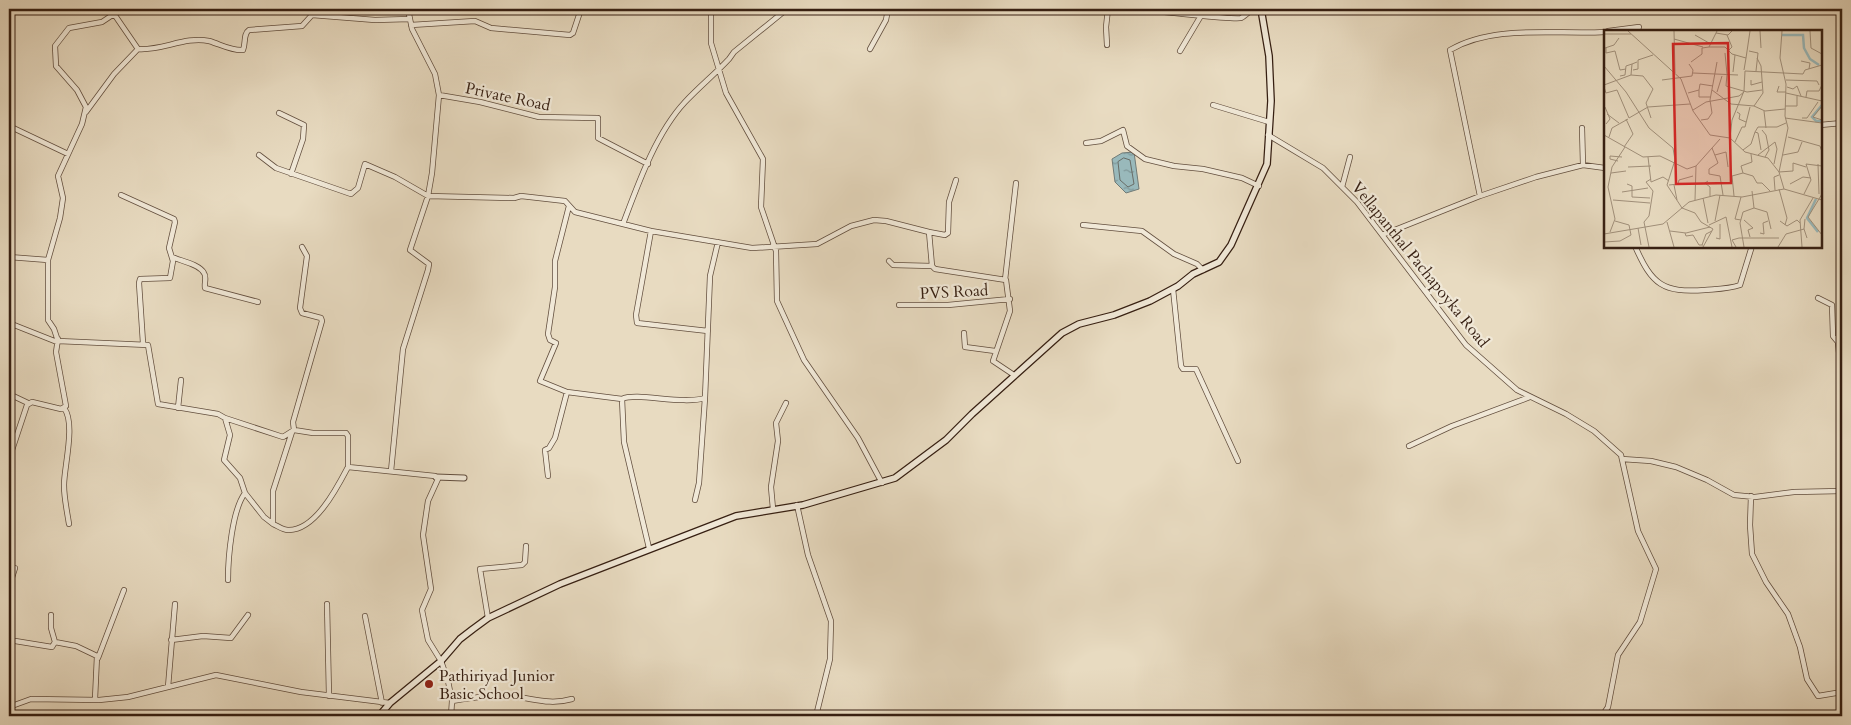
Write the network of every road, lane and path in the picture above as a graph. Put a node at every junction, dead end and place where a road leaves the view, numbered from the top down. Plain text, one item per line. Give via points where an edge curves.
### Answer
1 (408, 9) edge
2 (580, 9) edge
3 (712, 9) edge
4 (787, 9) edge
5 (888, 9) edge
6 (1108, 9) edge
7 (1145, 9) edge
8 (1253, 9) edge
9 (1261, 9) edge
10 (114, 11) edge
11 (1202, 14) junction
12 (410, 19) junction
13 (411, 25) junction
14 (1638, 27) dead end
15 (1614, 30) edge
16 (1604, 31) edge
17 (1107, 45) dead end
18 (138, 48) junction
19 (870, 49) dead end
20 (1180, 51) dead end
21 (719, 70) junction
22 (439, 96) junction
23 (1213, 104) dead end
24 (278, 113) dead end
25 (84, 115) junction
26 (1269, 122) junction
27 (1842, 123) edge
28 (1821, 125) edge
29 (9, 126) edge
30 (1582, 128) dead end
31 (1268, 135) junction
32 (1086, 143) dead end
33 (68, 154) junction
34 (259, 155) dead end
35 (1350, 157) dead end
36 (648, 164) junction
37 (1583, 165) junction
38 (1604, 168) edge
39 (292, 174) junction
40 (956, 180) dead end
41 (1016, 183) dead end
42 (1258, 186) junction
43 (1342, 187) junction
44 (120, 195) dead end
45 (428, 196) junction
46 (1480, 196) junction
47 (569, 205) junction
48 (623, 224) junction
49 (1083, 226) dead end
50 (651, 231) junction
51 (929, 232) junction
52 (1382, 235) junction
53 (718, 242) junction
54 (774, 246) junction
55 (302, 247) dead end
56 (1636, 248) edge
57 (1751, 248) edge
58 (9, 257) edge
59 (172, 257) junction
60 (48, 260) junction
61 (889, 261) dead end
62 (932, 266) junction
63 (1203, 270) junction
64 (1004, 280) junction
65 (1173, 289) junction
66 (1818, 298) dead end
67 (1010, 299) junction
68 (258, 302) dead end
69 (899, 305) dead end
70 (9, 322) edge
71 (708, 331) junction
72 (964, 333) dead end
73 (57, 340) junction
74 (1840, 342) edge
75 (143, 343) junction
76 (995, 351) junction
77 (1014, 375) junction
78 (181, 380) dead end
79 (1842, 386) edge
80 (567, 392) junction
81 (9, 394) edge
82 (1530, 397) junction
83 (705, 398) junction
84 (622, 399) junction
85 (786, 402) dead end
86 (28, 403) junction
87 (64, 408) junction
88 (178, 408) junction
89 (225, 418) junction
90 (293, 431) junction
91 (1409, 446) dead end
92 (9, 459) edge
93 (1622, 459) junction
94 (1238, 461) dead end
95 (348, 467) junction
96 (391, 471) junction
97 (548, 476) dead end
98 (436, 477) junction
99 (464, 478) dead end
100 (882, 483) junction
101 (1842, 489) edge
102 (245, 493) junction
103 (1751, 496) junction
104 (695, 500) dead end
105 (797, 505) junction
106 (773, 508) junction
107 (69, 524) dead end
108 (273, 524) junction
109 (526, 546) dead end
110 (649, 548) junction
111 (14, 568) dead end
112 (228, 580) dead end
113 (9, 587) edge
114 (124, 590) dead end
115 (175, 604) dead end
116 (327, 604) dead end
117 (51, 615) dead end
118 (248, 615) dead end
119 (365, 616) dead end
120 (488, 618) junction
121 (9, 640) edge
122 (171, 640) junction
123 (55, 642) junction
124 (98, 659) junction
125 (441, 661) junction
126 (168, 687) junction
127 (1842, 692) edge
128 (329, 696) junction
129 (95, 699) junction
130 (572, 699) dead end
131 (452, 701) junction
132 (382, 703) junction
133 (390, 703) junction
134 (9, 707) edge
135 (378, 716) edge
136 (451, 716) edge
137 (816, 716) edge
138 (1602, 716) edge

1 - 12 street
2 - 13 street via 570,35 490,28 475,21
3 - 21 street via 711,43
4 - 21 street via 740,46
5 - 19 street via 886,20
6 - 17 street
7 - 11 street
8 - 11 street via 1241,18 1231,19
9 - 26 main road via 1269,56
10 - 18 street
10 - 25 street via 102,22 69,28 55,46 56,66 77,90 86,108
11 - 20 street
12 - 13 street
12 - 18 street via 312,15 302,26 249,30 243,50 198,40 157,49
13 - 22 street via 434,74
14 - 15 street
16 - 46 street via 1510,34 1481,39 1450,50
18 - 25 street
21 - 36 street via 674,116
21 - 54 street via 726,93 763,160 761,207
22 - 36 street, Private Road via 480,102 539,117 598,118 598,138
22 - 45 street
23 - 26 street
24 - 39 street via 304,125
25 - 33 street
26 - 31 main road
27 - 28 street
29 - 33 street
30 - 37 street
31 - 42 main road via 1267,164
31 - 43 street, Vellapanthal Pachapoyka Road via 1323,168
32 - 42 street via 1123,130 1127,146 1145,159 1242,178
33 - 60 street via 58,176 63,198
34 - 39 street via 276,168
35 - 43 street
36 - 48 street
37 - 38 street
37 - 46 street
39 - 45 street via 351,194 358,188 365,164
40 - 51 street via 948,202 948,232 945,235
41 - 64 street, PVS Road
42 - 63 main road via 1231,245 1219,262
43 - 52 street, Vellapanthal Pachapoyka Road
44 - 59 street via 174,219 169,248
45 - 47 street via 521,196 564,201
45 - 96 street via 410,250 425,260 428,270 402,349
46 - 52 street
47 - 48 street via 575,212
47 - 80 street via 555,261 548,334 556,343 540,378 542,383
48 - 50 street
49 - 63 street via 1142,231
50 - 53 street
50 - 71 street via 637,323
51 - 54 street via 874,220 851,226 817,244
51 - 62 street
52 - 82 street, Vellapanthal Pachapoyka Road via 1466,345 1517,390
53 - 54 street via 752,248
53 - 71 street via 710,276
54 - 100 street via 777,301 787,325 804,360 858,438
55 - 90 street via 307,256 300,308 302,313 322,320
56 - 57 street via 1645,268 1662,286 1688,291 1740,285
58 - 60 street
59 - 68 street via 206,274 205,288
59 - 75 street via 170,278 140,279
60 - 73 street via 48,320
61 - 62 street via 892,265
62 - 64 street
63 - 65 main road
64 - 67 street
65 - 77 main road via 1114,316 1079,324 1062,333
65 - 94 street via 1181,366 1183,369 1196,369
66 - 74 street via 1832,305 1833,336
67 - 69 street, PVS Road via 948,305
67 - 76 street via 1010,311
70 - 73 street
71 - 83 street
72 - 76 street via 965,347
73 - 75 street
73 - 87 street
74 - 79 street
75 - 88 street via 148,345 158,404
76 - 77 street via 993,361
77 - 100 main road via 946,440 895,478
78 - 88 street
80 - 84 street
80 - 97 street via 555,438 546,450
81 - 86 street
82 - 91 street
82 - 93 street, Vellapanthal Pachapoyka Road via 1594,431
83 - 84 street via 627,396
83 - 104 street via 700,483
84 - 110 street via 624,442
85 - 106 street via 776,423 778,441 771,487
86 - 87 street
86 - 92 street
87 - 107 street via 68,425 64,487
88 - 89 street
89 - 90 street via 283,437
89 - 102 street via 230,435 224,460 240,478
90 - 95 street via 346,433
90 - 108 street via 273,491
93 - 103 street via 1676,467 1734,495
93 - 138 street via 1638,531 1656,569 1640,622 1618,655 1608,707
95 - 96 street
95 - 108 street via 330,501 300,529 286,531
96 - 98 street
98 - 99 street
98 - 125 street via 438,479 428,501 423,535 431,589 422,610 428,640
100 - 105 main road
101 - 103 street
102 - 108 street
102 - 112 street via 234,530
103 - 127 street via 1752,554 1788,614 1807,680 1818,696
105 - 106 main road
105 - 137 street via 808,555 831,621 830,660
106 - 110 main road via 723,520
109 - 120 street via 522,564 480,569
110 - 120 main road
111 - 113 street
114 - 124 street
115 - 122 street
116 - 128 street
117 - 123 street via 50,628
118 - 122 street via 231,638 203,636
119 - 132 street
120 - 125 main road via 460,639
121 - 123 street via 49,647
122 - 126 street
123 - 124 street via 76,646
124 - 129 street
125 - 131 street
125 - 133 main road
126 - 128 street via 216,675
126 - 129 street via 128,697
128 - 132 street
129 - 134 street via 31,699
130 - 131 street via 557,703 483,696
131 - 136 street
132 - 133 street
133 - 135 main road

